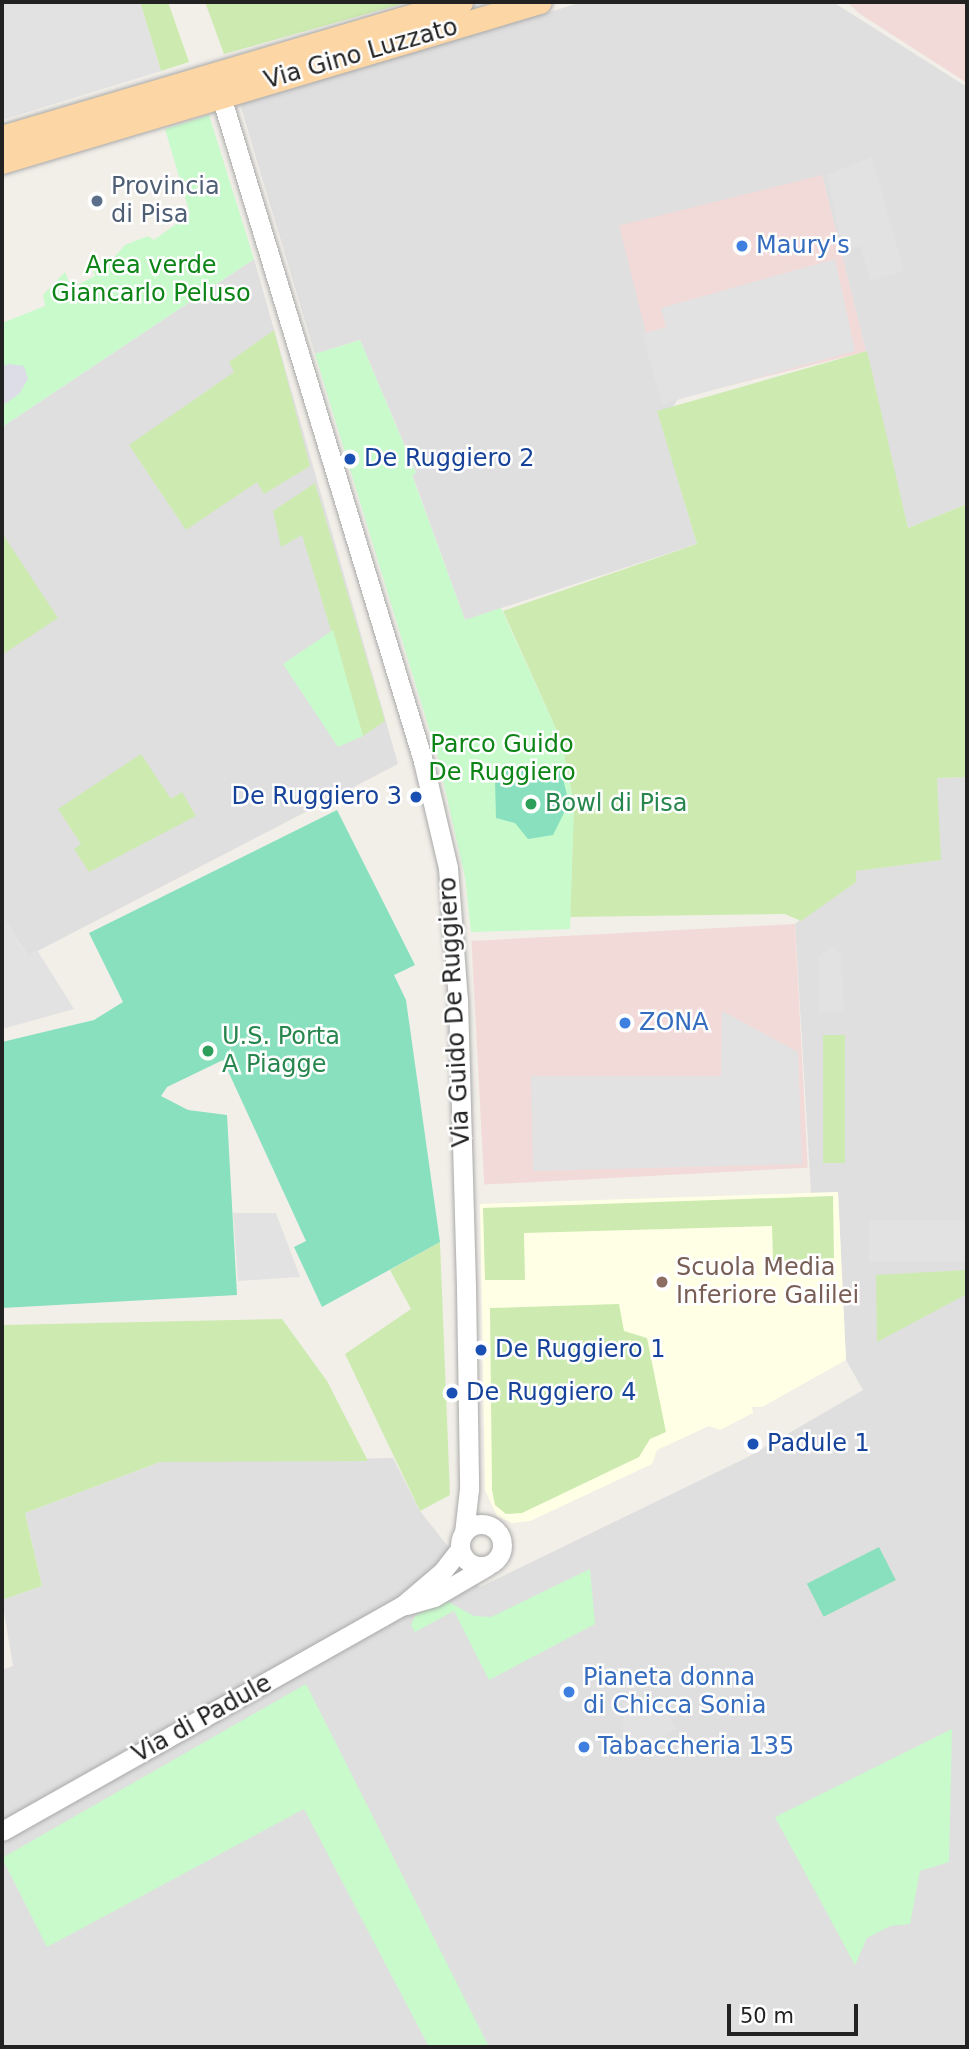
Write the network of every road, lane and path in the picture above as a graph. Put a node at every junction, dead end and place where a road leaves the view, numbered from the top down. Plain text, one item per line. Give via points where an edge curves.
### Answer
1 (461, 2) edge
2 (540, 2) edge
3 (217, 83) junction
4 (2, 138) edge
5 (2, 162) edge
6 (470, 1489) junction
7 (487, 1525) junction
8 (462, 1541) junction
9 (486, 1566) junction
10 (402, 1606) junction
11 (2, 1831) edge

1 - 3 main road, Via Gino Luzzato
2 - 3 main road, Via Gino Luzzato
3 - 4 main road
3 - 5 main road
3 - 6 street, Via Guido De Ruggiero via 423,761 448,868 458,1013
6 - 7 street, Via Guido De Ruggiero
6 - 8 street, Via Guido De Ruggiero
7 - 8 street via 473,1525
7 - 9 street via 496,1530 503,1546 498,1559
8 - 9 street via 470,1563
8 - 10 street, Via di Padule via 442,1572
9 - 10 street, Via di Padule via 433,1597
10 - 11 street, Via di Padule

